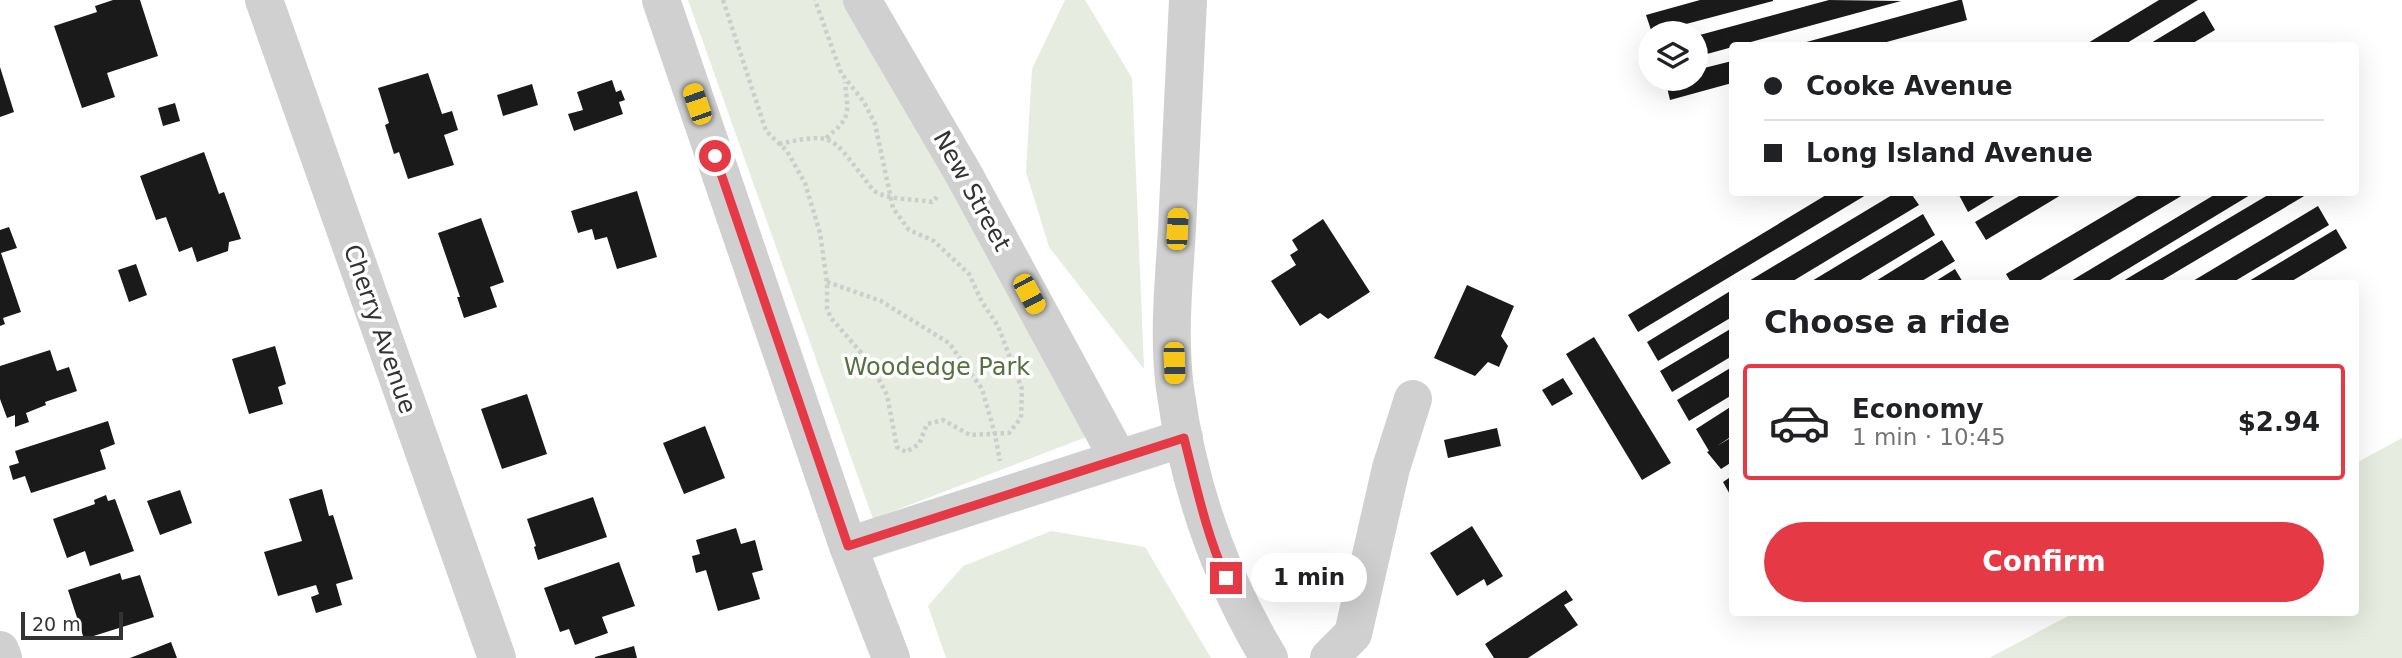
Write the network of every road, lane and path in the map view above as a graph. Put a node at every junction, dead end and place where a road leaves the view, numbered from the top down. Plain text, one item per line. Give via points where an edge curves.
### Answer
1 (264, 0) edge
2 (661, 0) edge
3 (723, 0) edge
4 (815, 0) edge
5 (862, 0) edge
6 (1188, 0) edge
7 (845, 79) junction
8 (826, 138) junction
9 (779, 144) junction
10 (890, 197) junction
11 (827, 282) junction
12 (1413, 399) dead end
13 (995, 434) junction
14 (1184, 438) junction
15 (1118, 458) junction
16 (1005, 494) junction
17 (848, 546) junction
18 (0, 650) edge
19 (3, 658) edge
20 (497, 658) edge
21 (891, 658) edge
22 (1269, 658) edge
23 (1329, 658) edge

1 - 20 street, Cherry Avenue
2 - 17 street
3 - 9 path via 766,131
4 - 7 path
5 - 15 street, New Street via 963,173
6 - 14 street via 1173,288 1175,387
7 - 8 path via 848,116
7 - 10 path via 864,102 874,124
8 - 9 path via 814,136
8 - 10 path via 838,145 876,193
9 - 11 path via 805,183 820,233
10 - 13 path via 909,230 934,241 969,274 998,327 1022,389 1021,418 1010,433
11 - 13 path via 881,301 949,343 982,388
11 - 13 path via 831,317 871,364 887,395 897,447 906,452 919,444 927,424 943,420 970,436
12 - 23 street via 1391,468 1353,634
13 - 16 path
14 - 15 street
14 - 22 street via 1216,556
15 - 16 street
16 - 17 street
17 - 21 street
18 - 19 street

